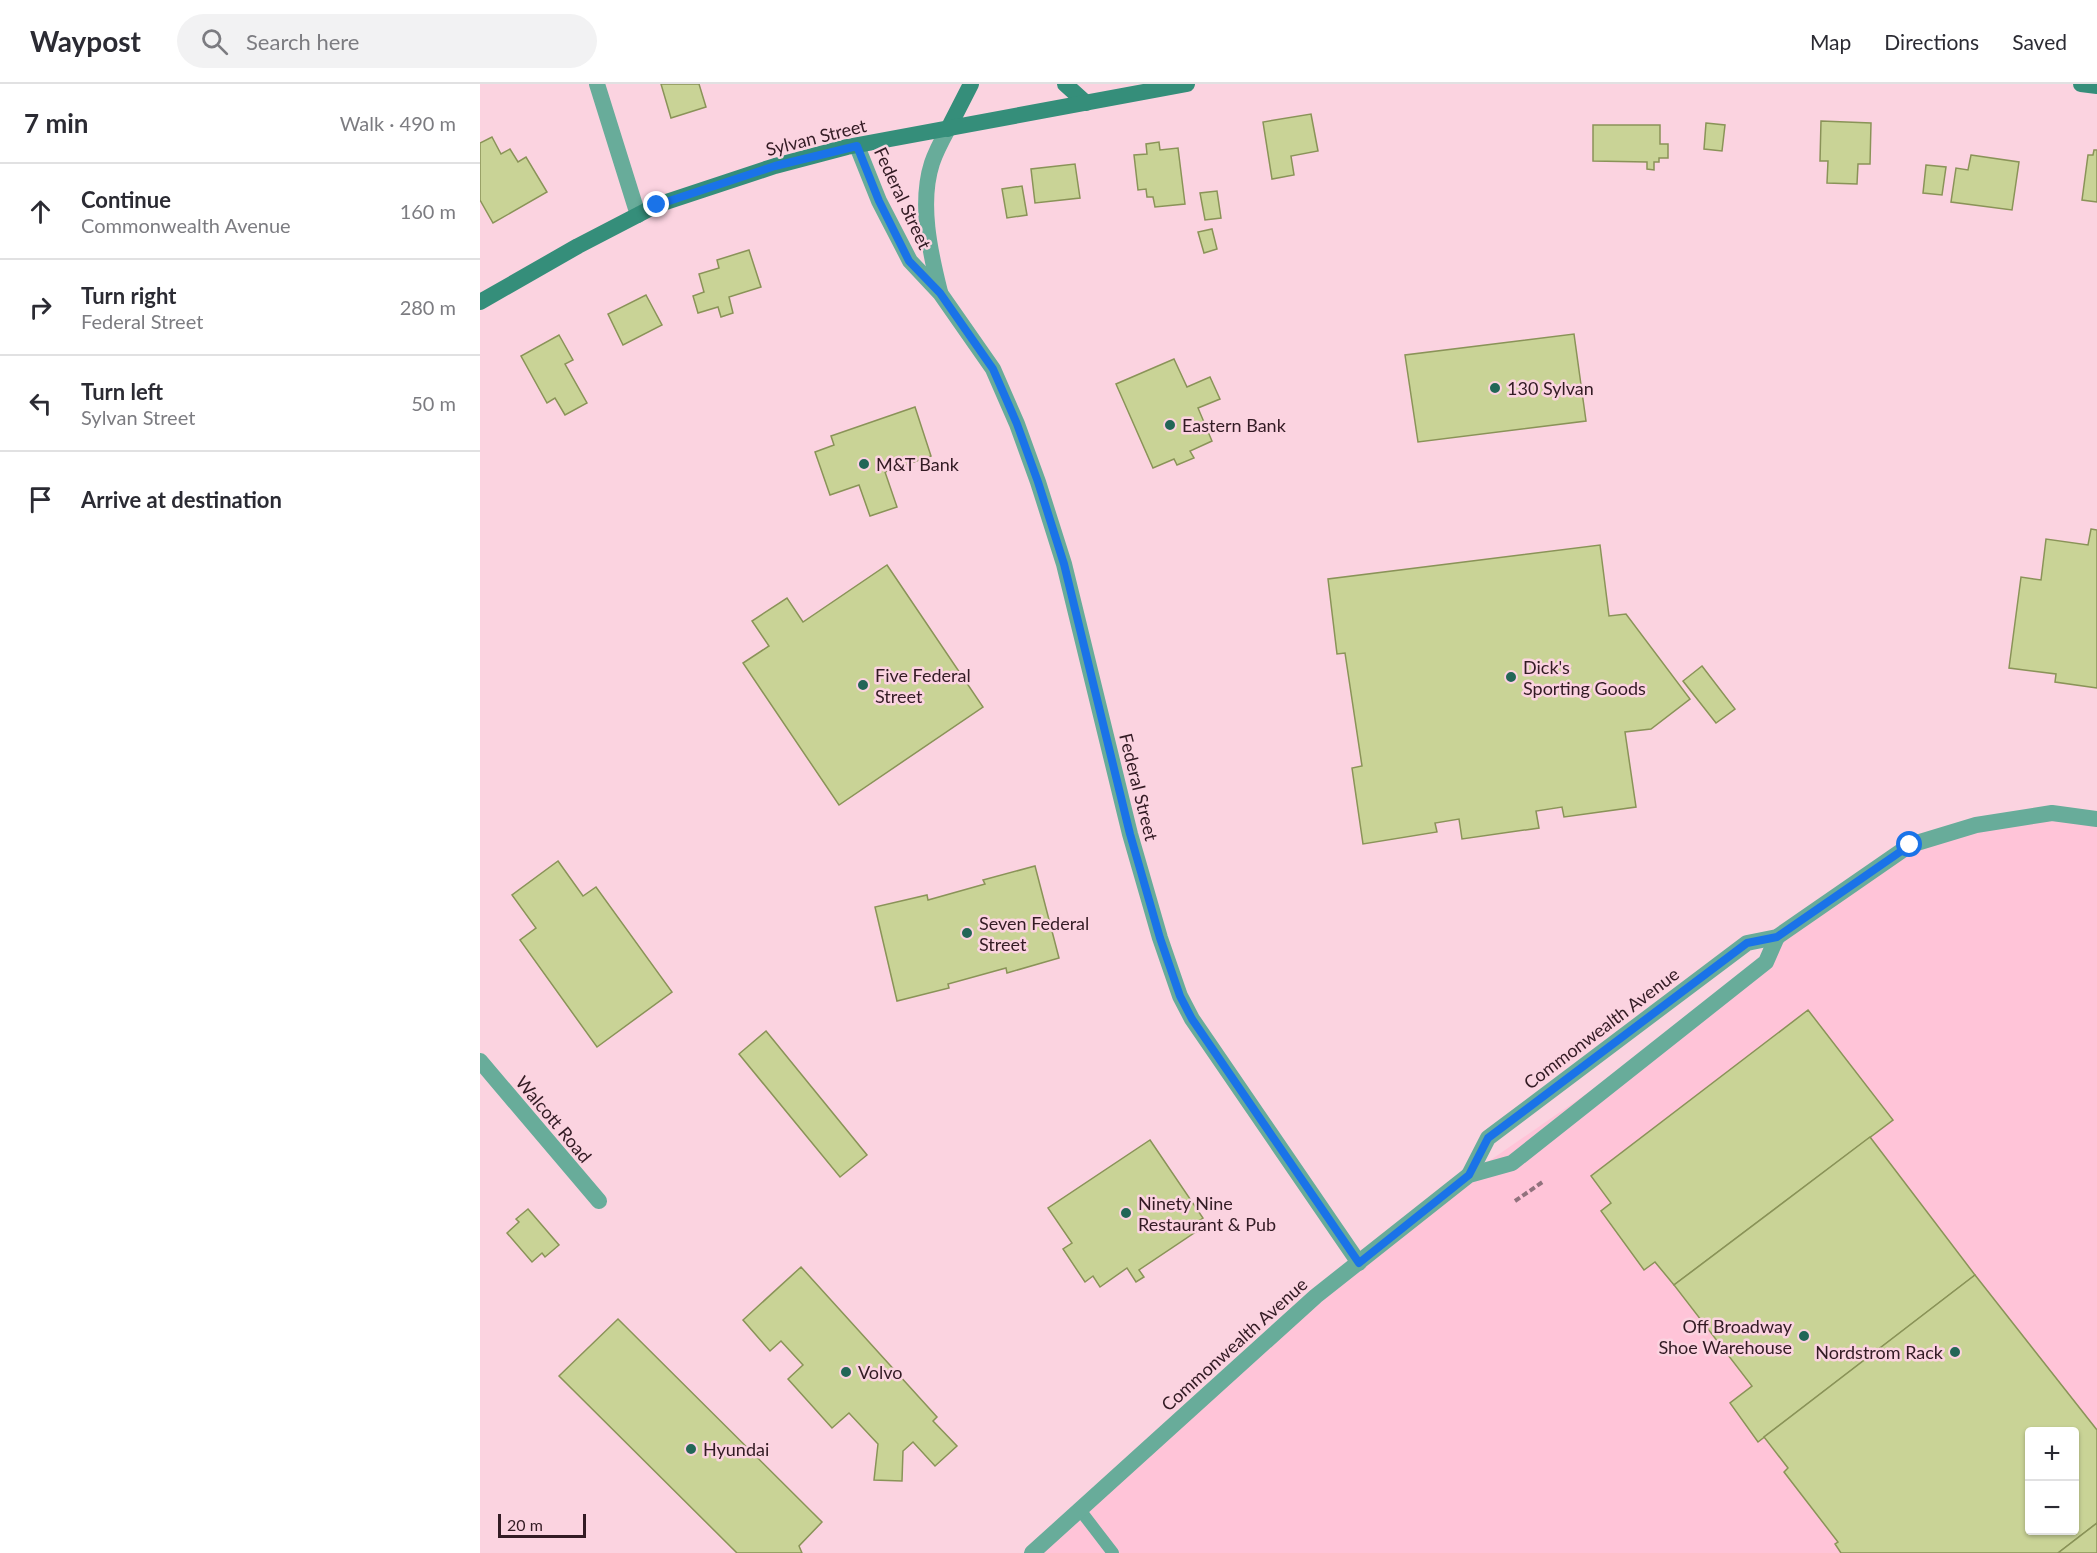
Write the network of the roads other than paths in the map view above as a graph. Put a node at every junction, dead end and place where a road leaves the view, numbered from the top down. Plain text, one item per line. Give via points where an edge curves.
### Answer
1 (597, 84) edge
2 (971, 84) edge
3 (1065, 84) edge
4 (1187, 84) edge
5 (2081, 84) edge
6 (2097, 87) edge
7 (1086, 103) junction
8 (948, 129) junction
9 (857, 146) junction
10 (638, 215) junction
11 (940, 293) junction
12 (480, 302) edge
13 (2097, 819) edge
14 (1777, 937) junction
15 (480, 1061) edge
16 (1469, 1175) junction
17 (599, 1201) dead end
18 (1359, 1263) junction
19 (1080, 1510) junction
20 (1032, 1553) edge
21 (1113, 1553) edge

1 - 10 street
2 - 8 main road
3 - 7 main road
4 - 7 main road, Sylvan Street
5 - 6 main road
7 - 8 main road, Sylvan Street
8 - 9 main road, Sylvan Street
8 - 11 street, Federal Street via 932,163 926,201
9 - 10 main road, Sylvan Street via 775,166 657,205
9 - 11 street, Federal Street via 909,261
10 - 12 main road, Sylvan Street
11 - 18 street, Federal Street via 993,369 1038,482 1064,564 1130,834 1180,996
13 - 14 street, Commonwealth Avenue via 2052,813 1976,825 1910,845
14 - 16 street, Commonwealth Avenue via 1766,962 1512,1163
14 - 16 street, Commonwealth Avenue via 1747,943 1488,1138
15 - 17 street, Walcott Road
16 - 18 street, Commonwealth Avenue
18 - 19 street, Commonwealth Avenue via 1316,1296
19 - 20 street, Commonwealth Avenue
19 - 21 lane

